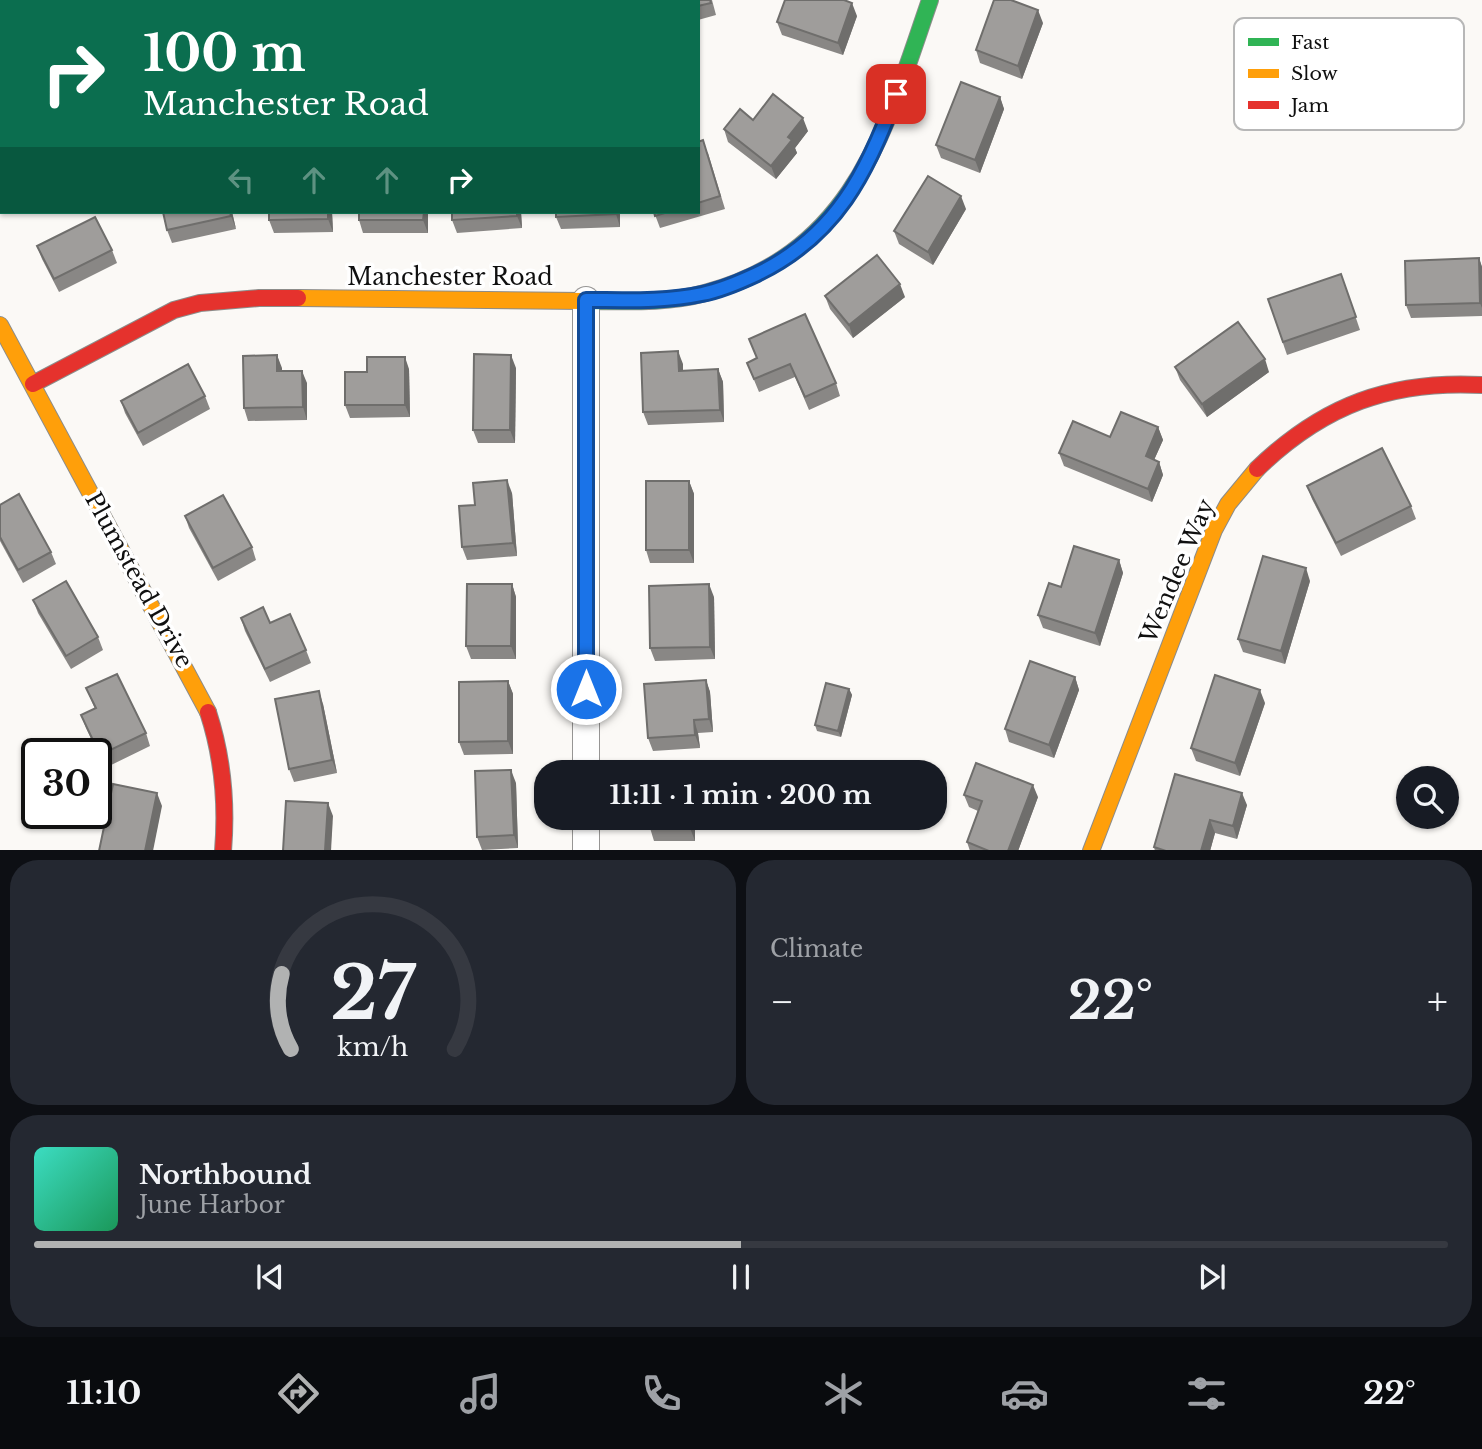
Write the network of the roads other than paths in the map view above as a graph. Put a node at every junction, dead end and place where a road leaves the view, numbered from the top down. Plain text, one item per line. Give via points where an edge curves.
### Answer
1 (930, 0) edge
2 (586, 300) junction
3 (0, 325) edge
4 (33, 384) junction
5 (1482, 385) edge
6 (586, 760) edge
7 (586, 830) edge
8 (223, 850) edge
9 (586, 850) edge
10 (1091, 850) edge

1 - 2 street, Manchester Road via 879,141 845,203 824,227 796,251 737,283 705,293 642,301
2 - 4 street, Manchester Road via 259,298 200,303 174,310
2 - 6 street
3 - 4 street, Plumstead Drive
4 - 8 street, Plumstead Drive via 205,703 215,730 225,788
5 - 10 street, Wendee Way via 1404,389 1353,404 1301,432 1246,481 1228,504 1207,547
7 - 9 street

